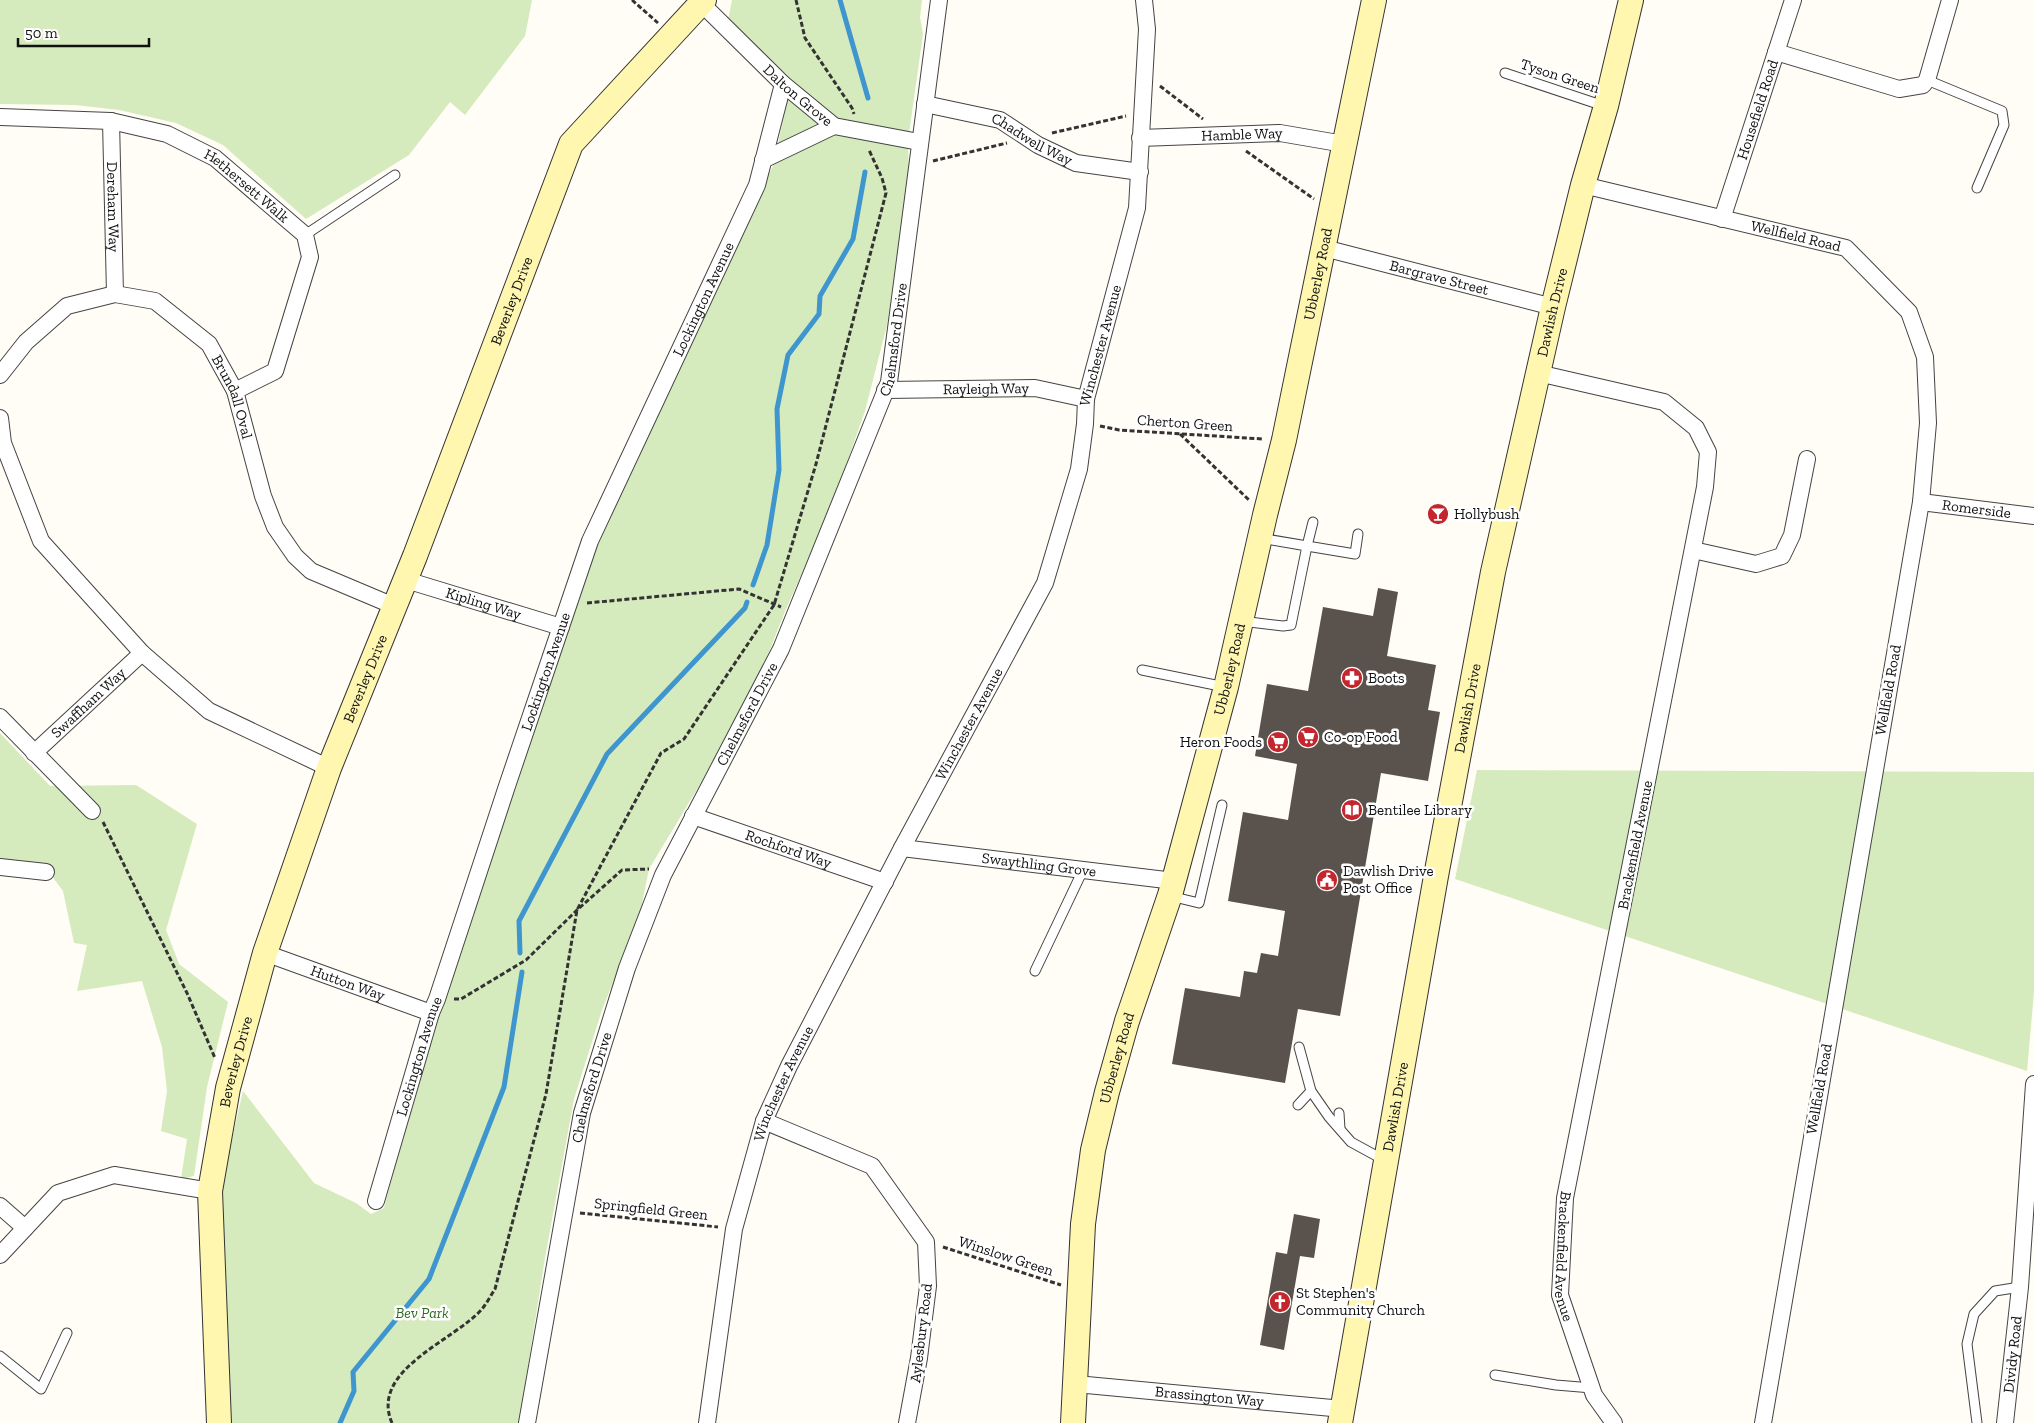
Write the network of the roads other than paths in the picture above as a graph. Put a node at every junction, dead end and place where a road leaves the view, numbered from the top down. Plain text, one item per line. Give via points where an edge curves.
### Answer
1 (940, 0) edge
2 (1144, 0) edge
3 (1374, 0) edge
4 (1631, 0) edge
5 (1793, 0) edge
6 (1950, 0) edge
7 (702, 2) edge
8 (1776, 52) junction
9 (1505, 73) dead end
10 (1927, 80) junction
11 (783, 84) junction
12 (925, 104) junction
13 (1606, 106) junction
14 (0, 117) edge
15 (112, 121) junction
16 (834, 126) junction
17 (1140, 138) junction
18 (919, 142) junction
19 (1344, 144) junction
20 (763, 160) junction
21 (1140, 172) junction
22 (395, 175) dead end
23 (1583, 185) junction
24 (1977, 188) dead end
25 (1722, 219) junction
26 (305, 235) junction
27 (1324, 248) junction
28 (115, 294) junction
29 (1553, 307) junction
30 (1538, 373) junction
31 (0, 375) edge
32 (886, 390) junction
33 (235, 391) junction
34 (1086, 399) junction
35 (0, 418) edge
36 (0, 422) edge
37 (1807, 459) dead end
38 (1921, 502) junction
39 (2034, 516) edge
40 (1313, 522) dead end
41 (1262, 526) junction
42 (1358, 534) dead end
43 (1308, 546) junction
44 (1693, 550) junction
45 (406, 580) junction
46 (394, 606) junction
47 (1241, 621) junction
48 (561, 627) junction
49 (142, 654) junction
50 (1142, 670) dead end
51 (1226, 687) junction
52 (0, 717) edge
53 (34, 752) junction
54 (329, 768) junction
55 (1222, 805) dead end
56 (92, 811) road end
57 (693, 816) junction
58 (902, 848) junction
59 (0, 867) edge
60 (1083, 870) junction
61 (46, 872) dead end
62 (885, 882) junction
63 (1172, 888) junction
64 (265, 954) junction
65 (1035, 971) dead end
66 (434, 1006) junction
67 (1299, 1047) dead end
68 (2034, 1084) edge
69 (1311, 1091) junction
70 (1298, 1105) dead end
71 (1339, 1113) dead end
72 (764, 1121) junction
73 (1340, 1130) junction
74 (1386, 1162) junction
75 (210, 1191) junction
76 (376, 1201) dead end
77 (0, 1206) edge
78 (25, 1228) junction
79 (0, 1255) edge
80 (2020, 1287) junction
81 (67, 1332) dead end
82 (0, 1356) edge
83 (1495, 1375) dead end
84 (1076, 1384) junction
85 (1592, 1388) junction
86 (1341, 1416) edge
87 (219, 1423) edge
88 (527, 1423) edge
89 (707, 1423) edge
90 (907, 1423) edge
91 (1073, 1423) edge
92 (1614, 1423) edge
93 (1763, 1423) edge
94 (1978, 1423) edge
95 (2005, 1423) edge

1 - 12 street, Chelmsford Drive
2 - 17 street, Winchester Avenue via 1147,29
3 - 19 street, Ubberley Road
4 - 13 street, Dawlish Drive
5 - 8 street, Housefield Road
6 - 10 street
7 - 11 street, Dalton Grove
7 - 45 street, Beverley Drive via 571,144
8 - 10 street via 1899,89 1923,86
8 - 25 street, Housefield Road
9 - 13 lane, Tyson Green
10 - 24 lane via 2002,112 2004,125
11 - 16 street, Dalton Grove
11 - 20 street, Lockington Avenue
12 - 18 street, Chelmsford Drive
12 - 21 street, Chadwell Way via 1000,120 1038,145 1076,163
13 - 23 street, Dawlish Drive
14 - 15 street, Hethersett Walk
15 - 26 street, Hethersett Walk via 167,134 215,158
15 - 28 street, Dereham Way
16 - 18 street, Dalton Grove
16 - 20 street
17 - 19 street, Hamble Way via 1280,133
17 - 21 street, Winchester Avenue
18 - 32 street, Chelmsford Drive
19 - 27 street, Ubberley Road
20 - 48 street, Lockington Avenue via 757,185 590,541
21 - 34 street, Winchester Avenue via 1137,208
22 - 26 lane
23 - 25 street, Wellfield Road
23 - 29 street, Dawlish Drive
25 - 38 street, Wellfield Road via 1846,248 1909,312 1924,357 1927,388 1928,424
26 - 33 street via 310,257 275,371
27 - 29 street, Bargrave Street
27 - 41 street, Ubberley Road via 1284,440
28 - 31 street, Brundall Oval via 67,306 26,342
28 - 33 street, Brundall Oval via 155,301 209,344
29 - 30 street, Dawlish Drive
30 - 44 street, Brackenfield Avenue via 1664,402 1696,428 1708,452
30 - 74 street, Dawlish Drive via 1493,572
32 - 34 street, Rayleigh Way via 1035,388
32 - 57 street, Chelmsford Drive via 781,649
33 - 46 street, Brundall Oval via 263,496 275,527 295,556 311,571
34 - 58 street, Winchester Avenue via 1079,469 1046,583
35 - 36 street
36 - 49 street via 3,443 42,541
37 - 44 street via 1792,536 1782,556 1756,564
38 - 39 street, Romerside
38 - 93 street, Wellfield Road
40 - 43 lane
41 - 43 lane
41 - 47 street, Ubberley Road
42 - 43 lane via 1355,554
43 - 47 lane via 1291,625
44 - 85 street, Brackenfield Avenue via 1565,1198 1560,1295
45 - 46 street, Beverley Drive
45 - 48 street, Kipling Way
46 - 54 street, Beverley Drive
47 - 51 street, Ubberley Road
48 - 66 street, Lockington Avenue
49 - 53 street, Swaffham Way
49 - 54 street via 209,712
50 - 51 lane
51 - 63 street, Ubberley Road
52 - 53 street
53 - 56 street
54 - 64 street, Beverley Drive
55 - 63 lane via 1199,904
57 - 62 street, Rochford Way
57 - 88 street, Chelmsford Drive via 663,875 627,968 582,1113
58 - 60 street, Swaythling Grove
58 - 62 street, Winchester Avenue
59 - 61 street
60 - 63 street, Swaythling Grove
60 - 65 lane
62 - 72 street, Winchester Avenue via 789,1066
63 - 84 street, Ubberley Road via 1127,1021 1093,1150 1083,1224
64 - 66 street, Hutton Way
64 - 75 street, Beverley Drive via 228,1088
66 - 76 street, Lockington Avenue
67 - 69 lane
68 - 80 street, Dividy Road
69 - 70 lane
69 - 73 lane
71 - 73 lane
72 - 89 street, Winchester Avenue via 734,1229
72 - 90 street, Aylesbury Road via 872,1166 926,1242 928,1286 920,1358
73 - 74 lane via 1351,1142
74 - 86 street, Dawlish Drive
75 - 78 street via 114,1175 58,1193
75 - 87 street, Beverley Drive
77 - 78 street
78 - 79 street
80 - 94 lane via 1995,1291 1974,1314 1967,1344
80 - 95 street, Dividy Road
81 - 82 lane via 42,1389
83 - 85 lane
84 - 86 street, Brassington Way
84 - 91 street, Ubberley Road
85 - 92 street, Brackenfield Avenue

